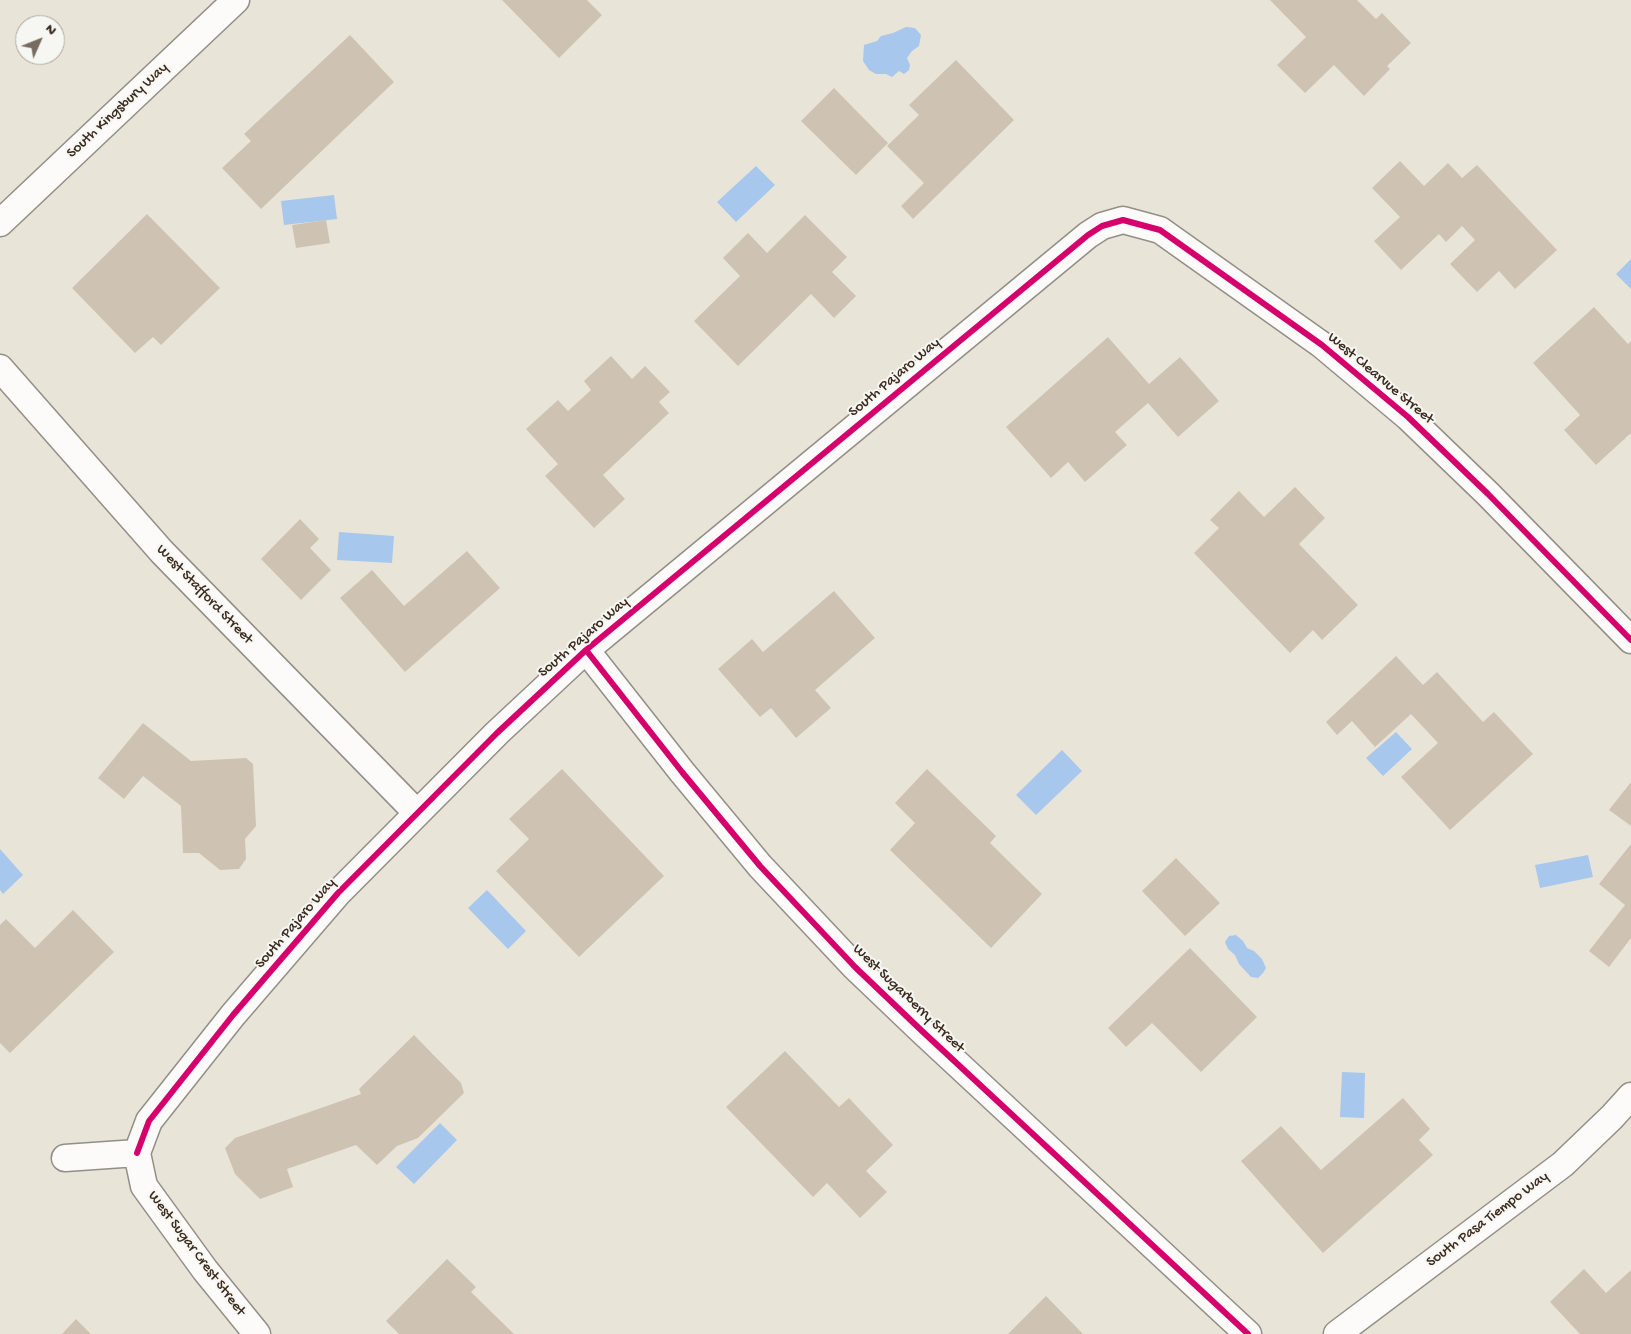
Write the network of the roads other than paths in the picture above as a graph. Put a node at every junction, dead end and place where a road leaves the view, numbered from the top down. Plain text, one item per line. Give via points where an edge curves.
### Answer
1 (236, 0) edge
2 (1123, 220) joint
3 (0, 223) edge
4 (0, 368) edge
5 (1631, 640) edge
6 (586, 650) junction
7 (417, 813) junction
8 (1631, 1096) edge
9 (137, 1153) junction
10 (65, 1158) dead end
11 (257, 1334) edge
12 (1248, 1334) edge
13 (1337, 1334) edge

1 - 3 street, South Kingsbury Way
2 - 5 street, West Clearvue Street via 1160,230 1322,345 1408,417
2 - 6 street, South Pajaro Way via 1102,226 1088,235
4 - 7 street, West Stafford Street via 162,552
6 - 7 street, South Pajaro Way via 497,732
6 - 12 street, West Sugarberry Street via 760,866 855,967
7 - 9 street, South Pajaro Way via 338,893 233,1015 149,1121
8 - 13 street, South Pasa Tiempo Way via 1563,1164
9 - 10 street
9 - 11 street, West Sugar Crest Street via 144,1186

